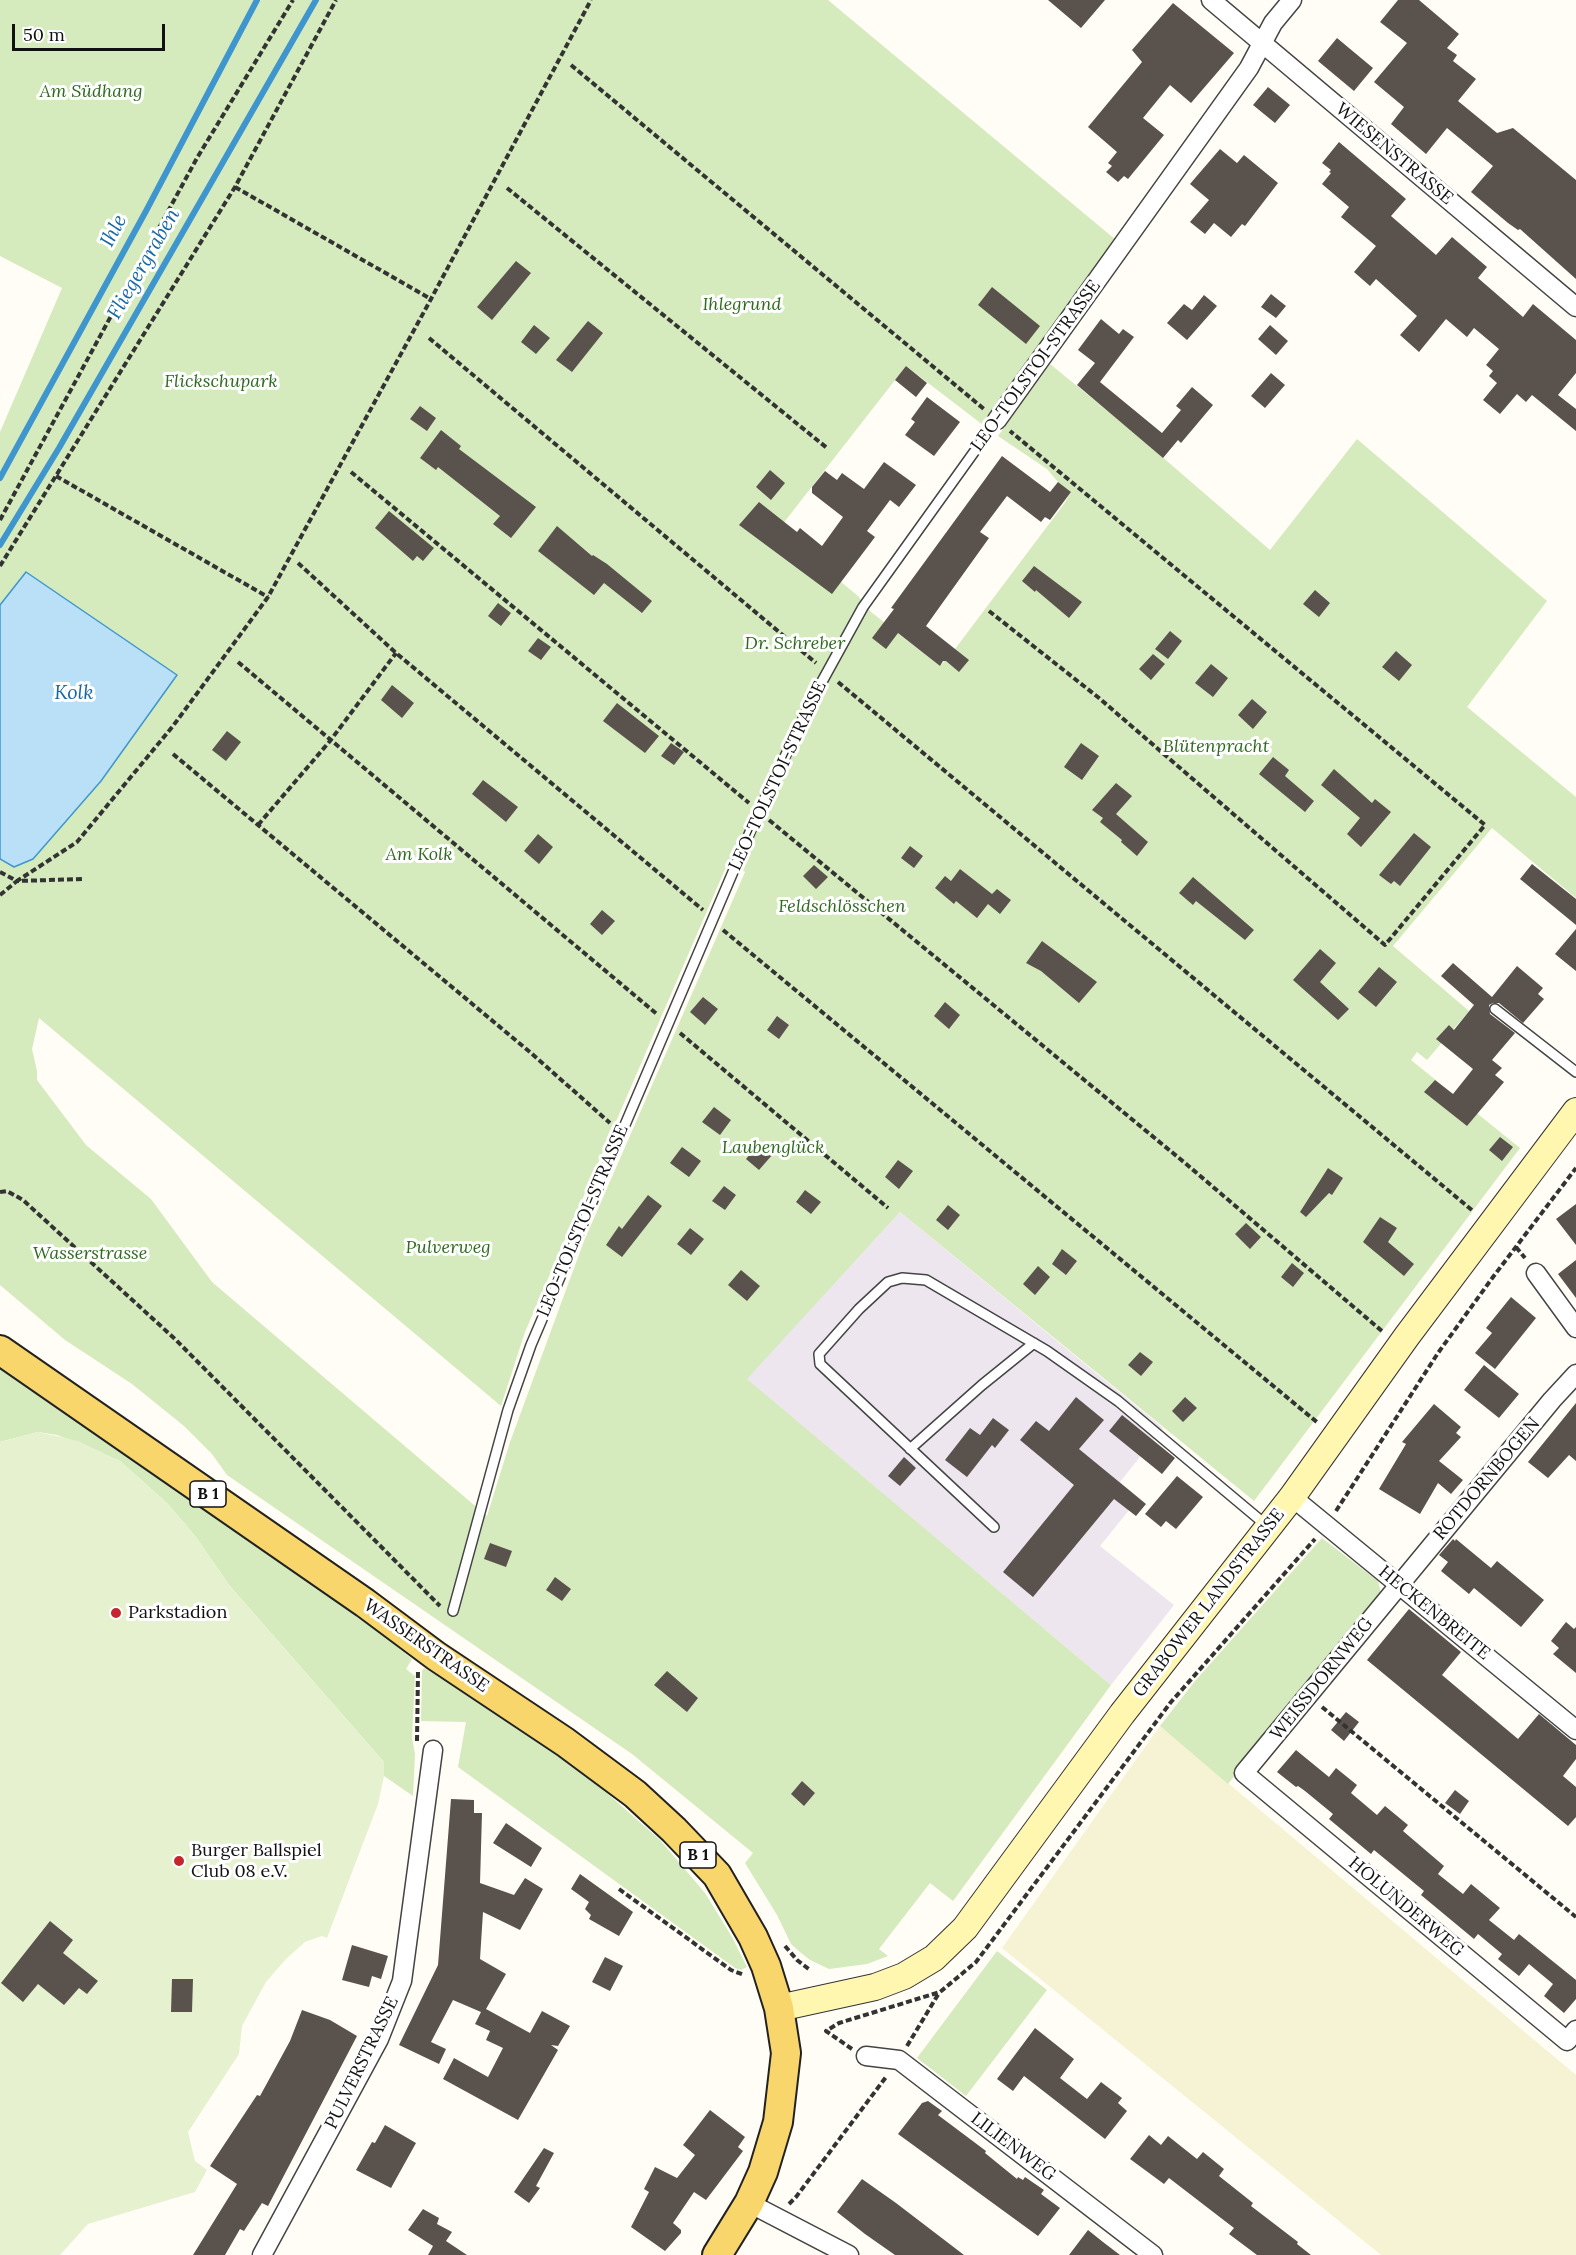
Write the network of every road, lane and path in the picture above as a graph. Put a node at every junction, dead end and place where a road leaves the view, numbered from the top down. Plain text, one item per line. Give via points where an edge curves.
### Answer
1 (293, 0) edge
2 (336, 0) edge
3 (591, 0) edge
4 (1211, 0) edge
5 (1292, 0) edge
6 (1262, 42) junction
7 (571, 65) dead end
8 (235, 187) junction
9 (507, 188) dead end
10 (431, 299) junction
11 (1576, 307) edge
12 (429, 338) dead end
13 (998, 420) junction
14 (827, 448) dead end
15 (351, 472) dead end
16 (56, 476) junction
17 (0, 520) edge
18 (298, 563) dead end
19 (0, 566) edge
20 (268, 597) junction
21 (989, 611) dead end
22 (396, 653) junction
23 (238, 662) dead end
24 (826, 672) junction
25 (330, 741) junction
26 (173, 754) dead end
27 (759, 811) junction
28 (258, 825) junction
29 (0, 872) edge
30 (84, 879) dead end
31 (18, 881) junction
32 (0, 895) edge
33 (713, 919) junction
34 (1495, 1009) dead end
35 (669, 1024) junction
36 (1576, 1072) edge
37 (1576, 1111) edge
38 (621, 1132) junction
39 (1576, 1168) edge
40 (0, 1192) edge
41 (888, 1208) dead end
42 (1490, 1224) junction
43 (1536, 1273) dead end
44 (1576, 1328) edge
45 (1391, 1338) dead end
46 (1034, 1343) junction
47 (0, 1350) edge
48 (1576, 1374) edge
49 (1323, 1428) dead end
50 (910, 1449) junction
51 (1292, 1497) junction
52 (1326, 1525) junction
53 (1268, 1526) junction
54 (994, 1527) dead end
55 (1283, 1576) dead end
56 (1399, 1584) junction
57 (453, 1611) joint
58 (418, 1670) dead end
59 (1308, 1695) junction
60 (1576, 1730) edge
61 (433, 1750) joint
62 (1244, 1773) joint
63 (619, 1889) dead end
64 (1576, 1917) edge
65 (750, 1973) dead end
66 (940, 1992) dead end
67 (779, 2008) junction
68 (826, 2031) dead end
69 (1571, 2036) edge
70 (866, 2056) joint
71 (899, 2060) junction
72 (761, 2209) junction
73 (262, 2255) edge
74 (717, 2255) edge
75 (849, 2255) edge
76 (1153, 2255) edge

1 - 17 path via 198,158
2 - 8 path
3 - 10 path
4 - 6 street, WIESENSTRASSE
5 - 6 street, LEO-TOLSTOI-STRASSE
6 - 11 street, WIESENSTRASSE
6 - 13 street, LEO-TOLSTOI-STRASSE via 1249,68
7 - 13 path
8 - 10 path
8 - 16 path
9 - 14 path
10 - 20 path
12 - 24 path
13 - 21 path via 1485,825 1385,945 1099,698
13 - 24 lane, LEO-TOLSTOI-STRASSE via 863,607
15 - 27 path
16 - 19 path
16 - 20 path
18 - 22 path
20 - 31 path via 173,726 77,842
22 - 25 path
22 - 33 path
23 - 25 path
24 - 27 lane, LEO-TOLSTOI-STRASSE
24 - 42 path
25 - 28 path
25 - 35 path
26 - 28 path
27 - 33 lane, LEO-TOLSTOI-STRASSE
27 - 45 path
28 - 38 path
29 - 31 path
30 - 31 path
31 - 32 path
33 - 35 lane, LEO-TOLSTOI-STRASSE
33 - 49 path
34 - 36 lane
35 - 38 lane, LEO-TOLSTOI-STRASSE
35 - 41 path
37 - 42 main road, GRABOWER LANDSTRASSE
38 - 57 lane, LEO-TOLSTOI-STRASSE via 531,1345 508,1410
39 - 52 path via 1438,1353
40 - 57 path via 7,1191 23,1200 167,1331 437,1605
42 - 51 main road, GRABOWER LANDSTRASSE
43 - 44 street
46 - 50 lane
46 - 50 lane via 926,1280 902,1278 888,1282 819,1354 820,1364
46 - 53 lane via 1118,1401
47 - 67 main road, WASSERSTRASSE / B 1 via 635,1794 717,1875 762,1956
48 - 56 street, ROTDORNBOGEN
50 - 54 lane
51 - 52 street, HECKENBREITE
51 - 53 main road, GRABOWER LANDSTRASSE
52 - 55 path
52 - 56 street, HECKENBREITE
53 - 67 main road, GRABOWER LANDSTRASSE via 950,1944 919,1968 888,1983
56 - 59 street, WEISSDORNWEG
56 - 60 street, HECKENBREITE
58 - 61 path via 416,1740
59 - 62 street, WEISSDORNWEG
59 - 64 path
61 - 73 street, PULVERSTRASSE via 402,1981 379,2039
62 - 69 street, HOLUNDERWEG
63 - 65 path via 731,1970
66 - 71 path
67 - 72 main road, B 1 via 786,2053 778,2122 763,2172
68 - 70 path
70 - 71 street
71 - 72 path via 786,2208
71 - 76 street, LILIENWEG
72 - 74 main road, B 1
72 - 75 street

